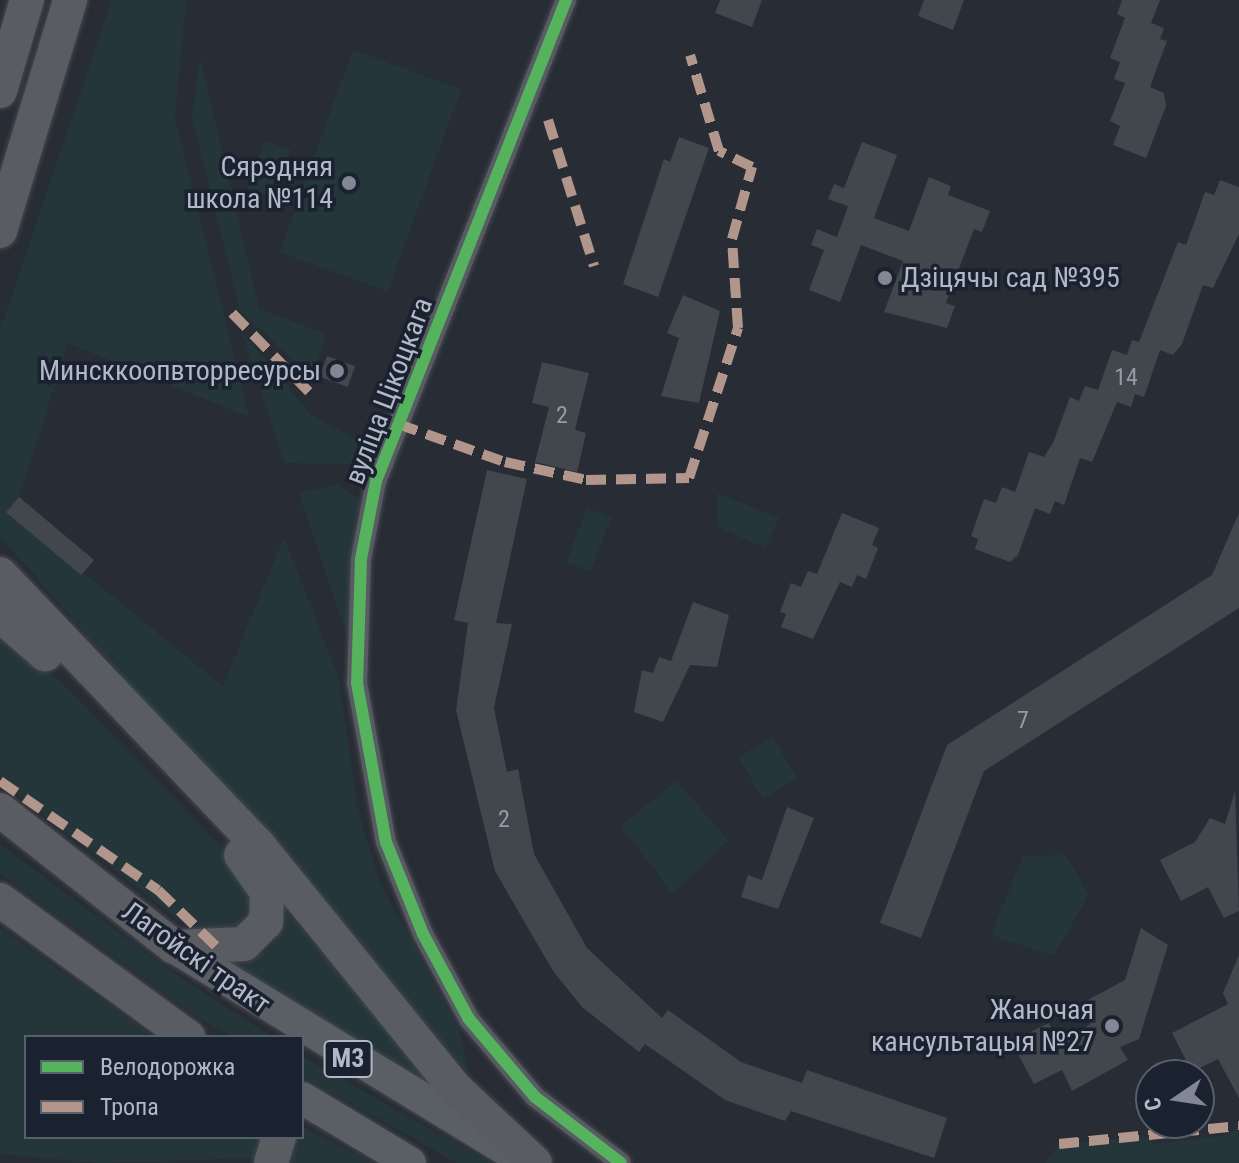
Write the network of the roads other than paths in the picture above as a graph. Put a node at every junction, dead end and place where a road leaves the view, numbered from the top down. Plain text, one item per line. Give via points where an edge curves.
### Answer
1 (24, 0) edge
2 (70, 0) edge
3 (566, 0) edge
4 (0, 27) edge
5 (0, 91) edge
6 (0, 231) edge
7 (0, 574) edge
8 (0, 615) edge
9 (0, 810) edge
10 (0, 900) edge
11 (174, 947) junction
12 (146, 1002) junction
13 (186, 1035) edge
14 (199, 1035) edge
15 (304, 1099) edge
16 (278, 1139) edge
17 (271, 1163) edge
18 (410, 1163) edge
19 (527, 1163) edge
20 (535, 1163) edge
21 (621, 1163) edge

1 - 4 highway
1 - 5 highway
2 - 6 highway
3 - 21 street, вуліца Цікоцкага via 376,481 361,559 357,683 386,842 469,1019 535,1097
7 - 20 highway via 259,846 456,1089
8 - 11 highway via 246,859 267,892 266,922 244,944
9 - 11 highway, Лагойскі тракт / М3
10 - 12 highway
11 - 19 main road, Лагойскі тракт / М3
12 - 13 highway
12 - 14 main road
15 - 18 main road, М3
16 - 17 highway

